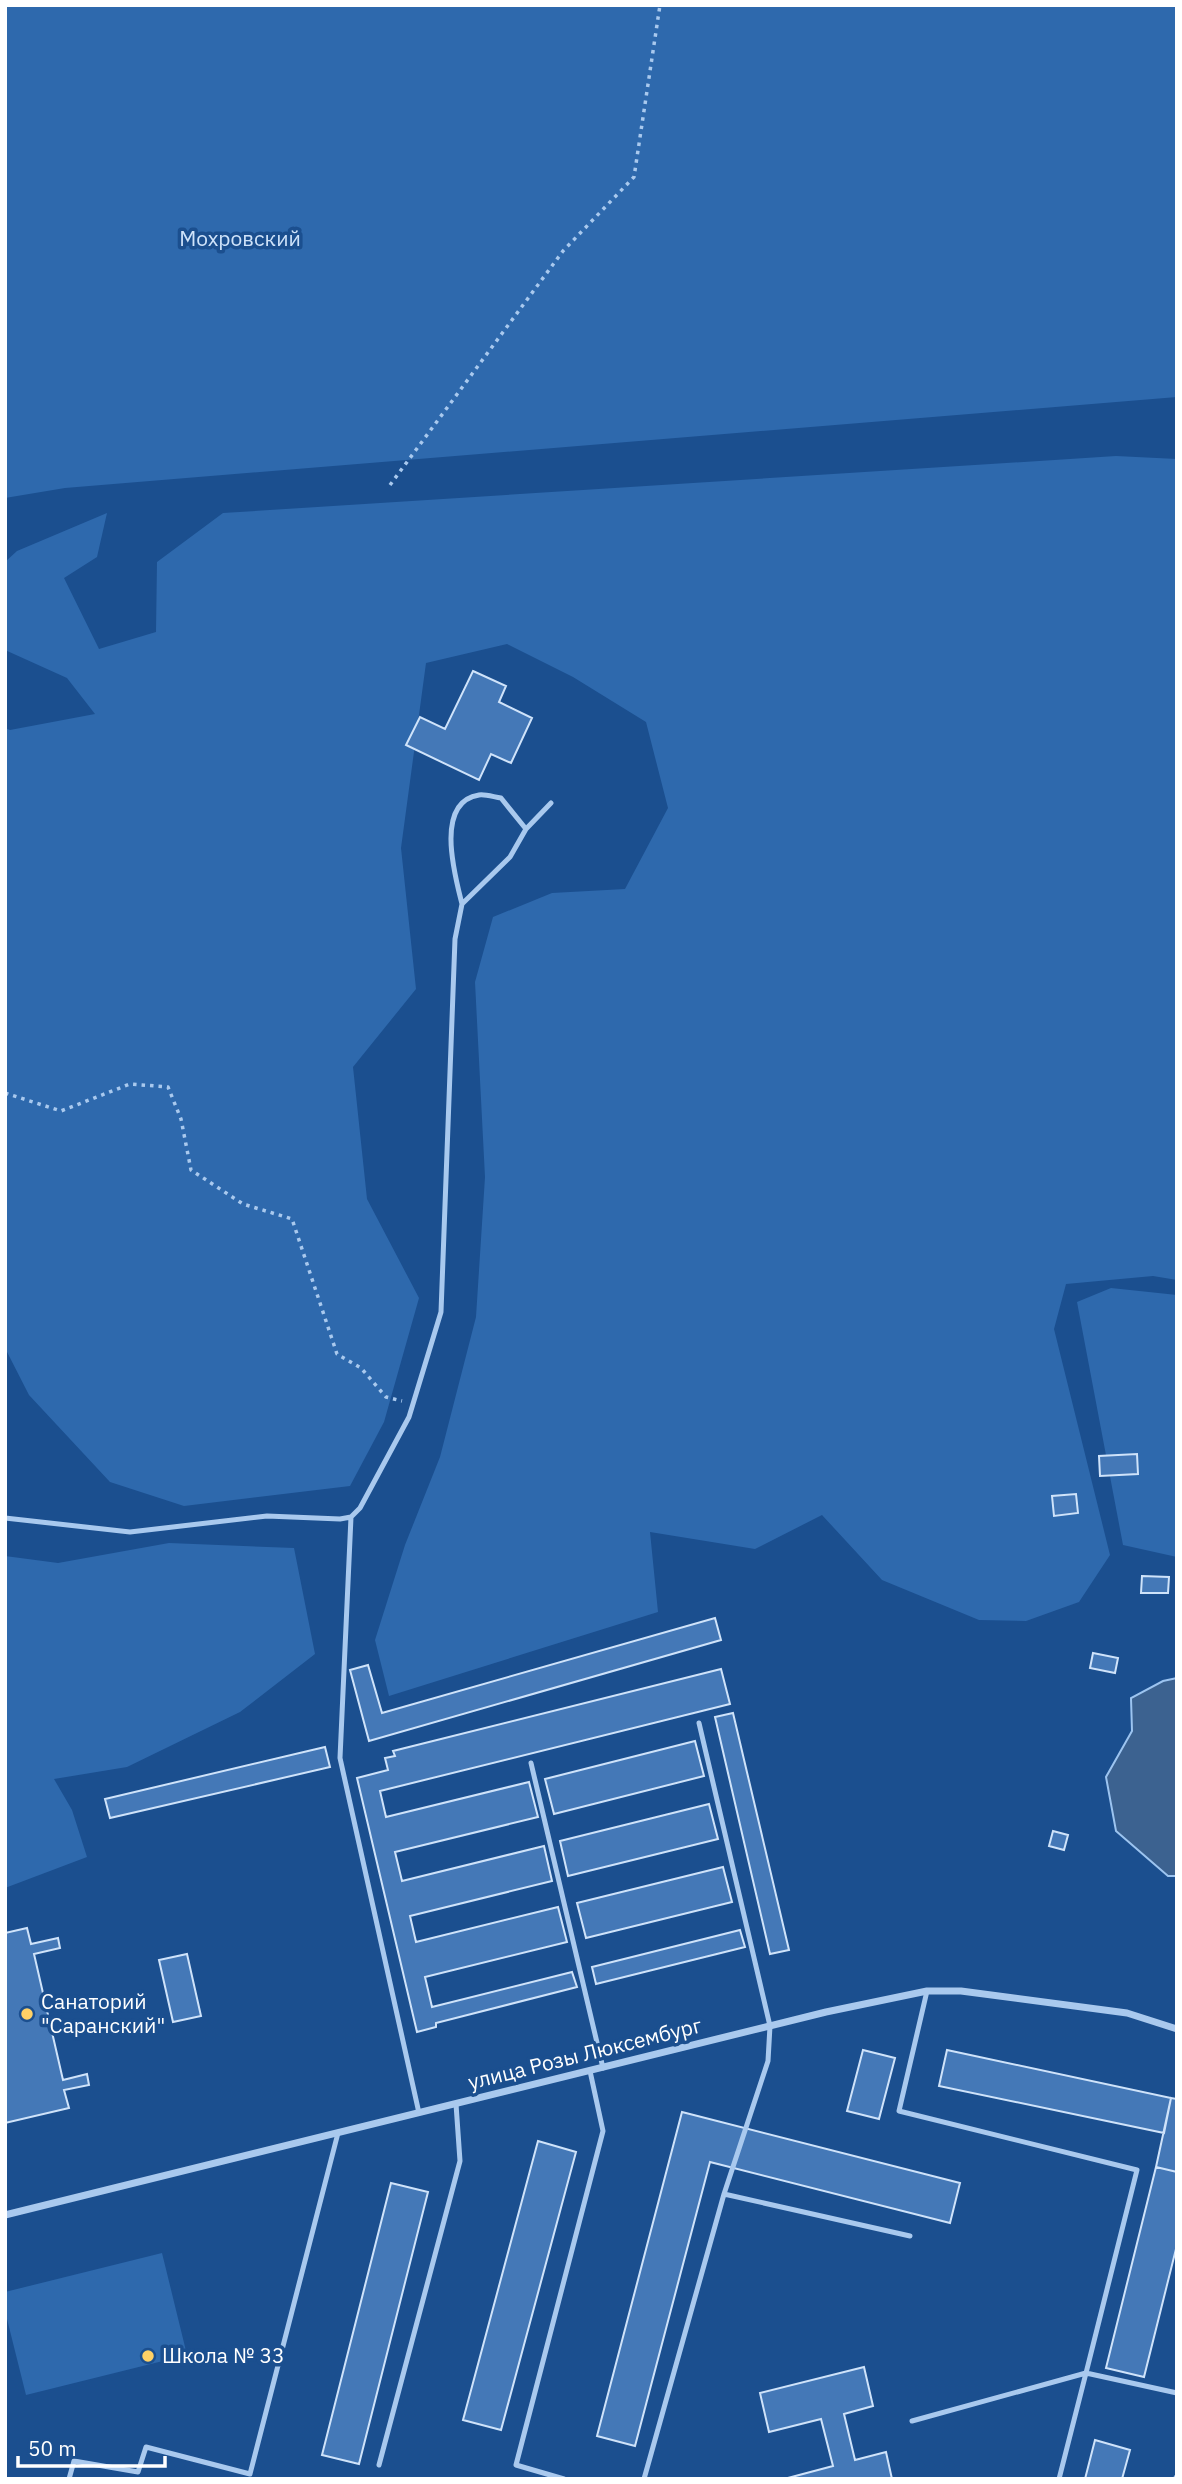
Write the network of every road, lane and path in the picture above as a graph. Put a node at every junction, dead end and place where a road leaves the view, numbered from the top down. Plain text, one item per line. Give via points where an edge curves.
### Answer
1 (660, 5) edge
2 (390, 485) dead end
3 (551, 803) dead end
4 (526, 829) junction
5 (463, 904) junction
6 (5, 1093) edge
7 (414, 1404) junction
8 (351, 1517) junction
9 (5, 1518) edge
10 (699, 1723) dead end
11 (531, 1763) dead end
12 (927, 1991) junction
13 (770, 2026) junction
14 (1177, 2029) edge
15 (603, 2068) junction
16 (590, 2071) junction
17 (456, 2104) junction
18 (419, 2113) junction
19 (338, 2133) junction
20 (724, 2194) junction
21 (5, 2216) edge
22 (910, 2236) dead end
23 (1086, 2373) junction
24 (1177, 2393) edge
25 (912, 2421) dead end
26 (379, 2465) dead end
27 (69, 2479) edge
28 (564, 2479) edge
29 (644, 2479) edge
30 (1059, 2479) edge

1 - 2 path via 634,177 563,251
3 - 4 lane
4 - 5 lane via 510,857
4 - 5 lane via 501,798 478,795 461,806 449,827
5 - 7 lane via 455,939 440,1312
6 - 7 path via 61,1111 130,1084 168,1087 181,1119 191,1170 243,1204 292,1219 337,1354 361,1368 386,1397
7 - 8 lane
8 - 9 lane via 267,1516 130,1532
8 - 18 lane via 340,1758
10 - 13 lane
11 - 15 lane
12 - 13 street, улица Розы Люксембург
12 - 14 street, улица Розы Люксембург via 961,1991 1127,2013
12 - 23 lane via 899,2111 1137,2170
13 - 15 street, улица Розы Люксембург
13 - 20 lane via 768,2062
15 - 16 street, улица Розы Люксембург
16 - 17 street, улица Розы Люксембург
16 - 28 lane via 603,2131 516,2465
17 - 18 street, улица Розы Люксембург
17 - 26 lane via 460,2161
18 - 19 street, улица Розы Люксембург
19 - 21 street, улица Розы Люксембург
19 - 27 lane via 250,2474 146,2448 138,2472 74,2461
20 - 22 lane
20 - 29 lane
23 - 24 lane
23 - 25 lane
23 - 30 lane

